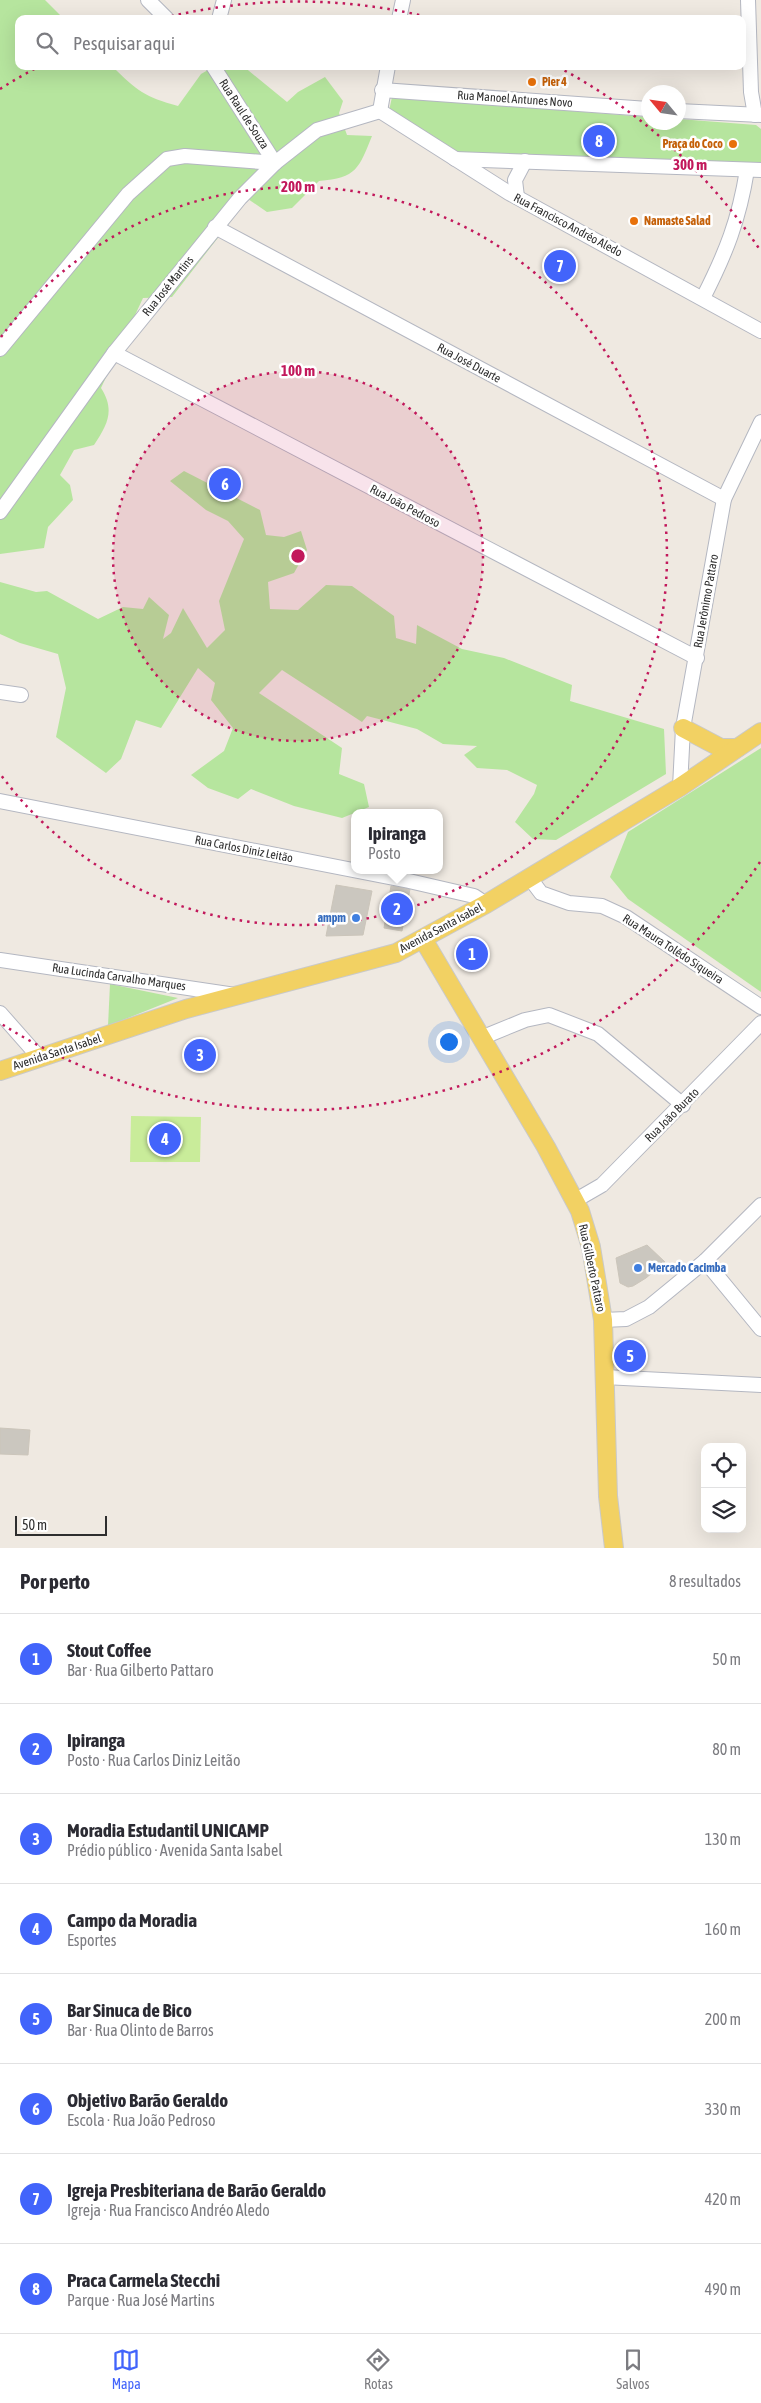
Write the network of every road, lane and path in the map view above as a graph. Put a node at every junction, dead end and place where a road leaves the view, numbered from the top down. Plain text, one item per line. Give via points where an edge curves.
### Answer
1 (148, 0) edge
2 (224, 0) edge
3 (404, 0) edge
4 (748, 0) edge
5 (163, 15) edge
6 (220, 15) edge
7 (400, 15) edge
8 (216, 70) edge
9 (387, 70) edge
10 (382, 90) junction
11 (641, 108) edge
12 (380, 111) junction
13 (686, 111) edge
14 (759, 116) edge
15 (454, 159) junction
16 (525, 161) junction
17 (275, 162) junction
18 (754, 170) edge
19 (517, 197) junction
20 (215, 228) junction
21 (703, 298) junction
22 (761, 331) edge
23 (0, 349) edge
24 (114, 353) junction
25 (761, 422) edge
26 (724, 499) junction
27 (0, 512) edge
28 (697, 658) junction
29 (0, 692) edge
30 (22, 696) dead end
31 (683, 728) junction
32 (761, 732) edge
33 (737, 748) junction
34 (680, 787) junction
35 (0, 801) edge
36 (351, 870) edge
37 (372, 874) edge
38 (529, 878) junction
39 (486, 904) junction
40 (423, 939) junction
41 (0, 960) edge
42 (238, 995) junction
43 (761, 1007) edge
44 (0, 1013) edge
45 (761, 1023) edge
46 (481, 1038) junction
47 (38, 1056) junction
48 (0, 1071) edge
49 (683, 1105) junction
50 (576, 1200) junction
51 (761, 1205) edge
52 (705, 1261) junction
53 (603, 1320) junction
54 (761, 1329) edge
55 (604, 1377) junction
56 (761, 1385) edge
57 (614, 1548) edge

1 - 5 street
2 - 6 street
3 - 7 street
4 - 14 street via 751,92
8 - 17 street, Rua Raul de Souza
9 - 10 street
10 - 11 street, Rua Manoel Antunes Novo
10 - 12 street
12 - 15 street, Rua Francisco Andréo Aledo
12 - 17 street, Rua José Martins via 317,130
13 - 14 street
15 - 16 street
15 - 19 street, Rua Francisco Andréo Aledo
16 - 18 street
16 - 19 street via 515,180
17 - 20 street, Rua José Martins
17 - 23 street via 185,156 167,159 128,194
18 - 21 street via 735,225
19 - 21 street, Rua Francisco Andréo Aledo
20 - 24 street, Rua José Martins
20 - 26 street, Rua José Duarte
21 - 22 street, Rua Francisco Andréo Aledo
24 - 27 street, Rua José Martins
24 - 28 street, Rua João Pedroso
25 - 26 street, Rua Jerônimo Pattaro
26 - 28 street, Rua Jerônimo Pattaro
28 - 31 street, Rua Jerônimo Pattaro
29 - 30 street
31 - 33 main road via 721,748
31 - 34 street, Rua Jerônimo Pattaro
32 - 33 main road, Avenida Santa Isabel
33 - 34 main road, Avenida Santa Isabel
34 - 38 main road, Avenida Santa Isabel
35 - 36 street, Rua Carlos Diniz Leitão
37 - 39 street, Rua Carlos Diniz Leitão via 474,896
38 - 39 main road, Avenida Santa Isabel
38 - 43 street, Rua Maura Tolêdo Siqueira via 541,893 569,903 602,906 626,918
39 - 40 main road, Avenida Santa Isabel
40 - 42 main road, Avenida Santa Isabel via 394,954
40 - 46 main road, Rua Gilberto Pattaro
41 - 42 street, Rua Lucinda Carvalho Marques
42 - 47 main road, Avenida Santa Isabel
44 - 47 street
45 - 49 street, Rua João Burato
46 - 49 street via 526,1020 549,1015 598,1034
46 - 50 main road, Rua Gilberto Pattaro
47 - 48 main road, Avenida Santa Isabel
49 - 50 street, Rua João Burato via 602,1185
50 - 53 main road, Rua Gilberto Pattaro via 591,1247
51 - 52 street
52 - 53 street via 649,1307 626,1318
52 - 54 street
53 - 55 main road, Rua Gilberto Pattaro
55 - 56 street
55 - 57 main road, Rua Gilberto Pattaro via 608,1496

